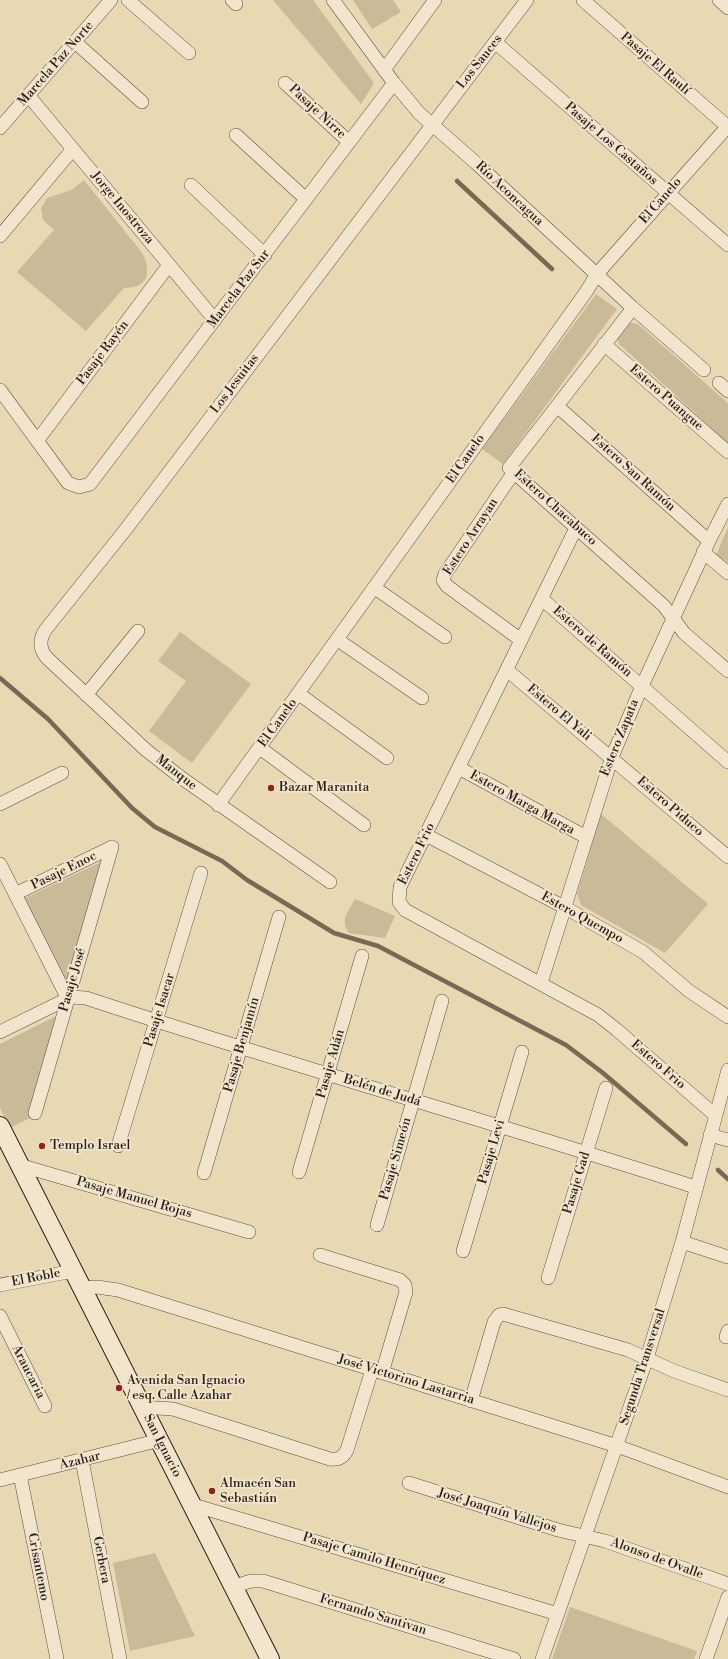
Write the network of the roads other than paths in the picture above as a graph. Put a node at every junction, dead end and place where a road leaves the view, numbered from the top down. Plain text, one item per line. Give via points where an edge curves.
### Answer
1 (111, 0) edge
2 (128, 0) edge
3 (333, 0) edge
4 (435, 0) edge
5 (527, 0) edge
6 (583, 0) edge
7 (719, 0) edge
8 (728, 8) edge
9 (75, 42) junction
10 (495, 42) junction
11 (189, 53) dead end
12 (384, 70) junction
13 (285, 83) dead end
14 (394, 83) junction
15 (28, 96) junction
16 (142, 102) dead end
17 (432, 124) junction
18 (728, 126) edge
19 (0, 128) edge
20 (236, 135) dead end
21 (350, 142) junction
22 (73, 149) junction
23 (190, 185) dead end
24 (668, 193) junction
25 (306, 200) junction
26 (0, 236) edge
27 (728, 245) edge
28 (265, 255) junction
29 (169, 265) junction
30 (597, 274) junction
31 (633, 308) junction
32 (215, 320) junction
33 (604, 344) junction
34 (704, 370) dead end
35 (0, 390) edge
36 (557, 406) junction
37 (37, 441) junction
38 (728, 452) edge
39 (514, 472) junction
40 (728, 504) edge
41 (576, 528) junction
42 (706, 547) junction
43 (728, 573) edge
44 (375, 588) junction
45 (542, 599) junction
46 (674, 618) junction
47 (138, 631) dead end
48 (445, 637) dead end
49 (338, 640) junction
50 (522, 640) junction
51 (40, 644) joint
52 (507, 670) junction
53 (728, 672) edge
54 (642, 686) junction
55 (299, 694) junction
56 (86, 695) junction
57 (422, 698) dead end
58 (260, 748) junction
59 (612, 757) junction
60 (388, 758) dead end
61 (728, 762) edge
62 (459, 768) junction
63 (62, 773) dead end
64 (0, 804) edge
65 (218, 805) junction
66 (364, 825) dead end
67 (426, 835) junction
68 (586, 837) junction
69 (112, 847) joint
70 (728, 857) edge
71 (0, 864) edge
72 (201, 873) dead end
73 (330, 882) dead end
74 (15, 894) junction
75 (564, 908) junction
76 (280, 917) dead end
77 (362, 956) dead end
78 (541, 983) junction
79 (68, 999) junction
80 (442, 1001) dead end
81 (728, 1017) edge
82 (156, 1021) junction
83 (0, 1032) edge
84 (241, 1047) junction
85 (522, 1052) dead end
86 (728, 1070) edge
87 (328, 1075) junction
88 (606, 1088) dead end
89 (413, 1100) junction
90 (35, 1113) dead end
91 (715, 1115) junction
92 (0, 1126) edge
93 (500, 1126) junction
94 (710, 1135) junction
95 (728, 1140) edge
96 (118, 1146) dead end
97 (586, 1152) junction
98 (19, 1165) junction
99 (299, 1172) dead end
100 (204, 1173) dead end
101 (695, 1188) junction
102 (377, 1225) dead end
103 (249, 1232) dead end
104 (682, 1242) junction
105 (462, 1251) dead end
106 (320, 1255) dead end
107 (728, 1257) edge
108 (73, 1271) junction
109 (548, 1278) dead end
110 (0, 1285) edge
111 (82, 1288) junction
112 (0, 1316) edge
113 (647, 1358) junction
114 (377, 1371) junction
115 (728, 1390) edge
116 (471, 1400) junction
117 (45, 1406) dead end
118 (141, 1407) junction
119 (160, 1440) junction
120 (617, 1446) junction
121 (82, 1460) junction
122 (20, 1475) junction
123 (0, 1480) edge
124 (409, 1483) dead end
125 (728, 1487) edge
126 (190, 1504) junction
127 (586, 1536) junction
128 (728, 1584) edge
129 (232, 1586) junction
130 (728, 1597) edge
131 (558, 1614) junction
132 (57, 1659) edge
133 (120, 1659) edge
134 (269, 1659) edge
135 (514, 1659) edge
136 (542, 1659) edge
137 (706, 1659) edge

1 - 9 street, Marcela Paz Norte
2 - 11 street
3 - 12 street, Río Aconcagua
4 - 12 street
5 - 10 street, Los Sauces
6 - 18 street, Pasaje El Raulí
7 - 8 street
9 - 15 street, Marcela Paz Norte
9 - 16 street
10 - 17 street, Los Sauces
10 - 24 street, Pasaje Los Castaños
12 - 14 street, Río Aconcagua
13 - 21 street, Pasaje Nirre
14 - 17 street, Río Aconcagua via 413,107
14 - 21 street, Marcela Paz Sur
15 - 19 street, Marcela Paz Norte
15 - 22 street, Jorge Inostroza
17 - 30 street, Río Aconcagua
17 - 51 street, Los Jesuitas via 126,529 46,629
18 - 24 street, El Canelo
20 - 25 street
21 - 25 street, Marcela Paz Sur
22 - 26 street
22 - 29 street, Jorge Inostroza
23 - 28 street
24 - 27 street, Pasaje Los Castaños
24 - 30 street, El Canelo
25 - 28 street, Marcela Paz Sur
28 - 32 street, Marcela Paz Sur
29 - 32 street, Jorge Inostroza
29 - 37 street, Pasaje Rayén
30 - 31 street, Río Aconcagua
30 - 44 street, El Canelo
31 - 33 street, Estero Chacabuco
31 - 34 street, Río Aconcagua
32 - 37 street, Marcela Paz Sur via 90,484 79,487 68,483
33 - 36 street, Estero Chacabuco
33 - 38 street, Estero Puangue
35 - 37 street
36 - 39 street, Estero Chacabuco via 509,468
36 - 42 street, Estero San Ramón
39 - 41 street, Estero Chacabuco
39 - 50 street, Estero Arrayan via 444,574 444,580 447,586
40 - 42 street, Estero Zapata
41 - 45 street, Estero Frio
41 - 46 street, Estero Chacabuco via 664,606
42 - 43 street, Estero San Ramón
42 - 46 street, Estero Zapata
44 - 48 street
44 - 49 street, El Canelo
45 - 50 street, Estero Frio
45 - 54 street, Estero de Ramón
46 - 53 street, Estero Chacabuco via 684,633
46 - 54 street, Estero Zapata
47 - 56 street
49 - 55 street, El Canelo
49 - 57 street
50 - 52 street, Estero Frio
51 - 56 street, Manque via 47,658
52 - 59 street, Estero El Yali
52 - 62 street, Estero Frio
54 - 59 street, Estero Zapata
54 - 61 street, Estero de Ramón
55 - 58 street, El Canelo
55 - 60 street
56 - 65 street, Manque via 146,750
58 - 65 street, El Canelo
58 - 66 street
59 - 68 street, Estero Zapata
59 - 70 street, Estero Piduco
62 - 67 street, Estero Frio
62 - 68 street, Estero Marga Marga
63 - 64 street
65 - 73 street, Manque
67 - 75 street, Estero Quempo
67 - 78 street, Estero Frio via 399,890 399,902 402,906
68 - 75 street, Estero Zapata
69 - 74 street, Pasaje Enoc
69 - 79 street, Pasaje José
71 - 74 street
72 - 82 street, Pasaje Isacar
74 - 79 street
75 - 78 street, Estero Zapata
75 - 81 street, Estero Quempo via 644,952 689,991
76 - 84 street, Pasaje Benjamín
77 - 87 street, Pasaje Adán
78 - 91 street, Estero Frio via 606,1021
79 - 82 street, Belén de Judá via 76,996 86,998
79 - 83 street
79 - 90 street, Pasaje José
80 - 89 street, Pasaje Simeón
82 - 84 street, Belén de Judá
82 - 96 street, Pasaje Isacar
84 - 87 street, Belén de Judá
84 - 100 street, Pasaje Benjamín
85 - 93 street, Pasaje Levi
86 - 91 street, Segunda Transversal
87 - 89 street, Belén de Judá
87 - 99 street, Pasaje Adán
88 - 97 street, Pasaje Gad
89 - 93 street, Belén de Judá
89 - 102 street, Pasaje Simeón
91 - 94 street, Segunda Transversal
92 - 98 main road, San Ignacio
93 - 97 street, Belén de Judá
93 - 105 street, Pasaje Levi
94 - 95 street
94 - 101 street, Segunda Transversal
97 - 101 street, Belén de Judá
97 - 109 street, Pasaje Gad
98 - 103 street, Pasaje Manuel Rojas
98 - 108 main road, San Ignacio
101 - 104 street, Segunda Transversal
104 - 107 street
104 - 113 street, Segunda Transversal
106 - 114 street via 400,1280 405,1285 406,1292
108 - 110 street, El Roble
108 - 111 main road, San Ignacio
111 - 114 street, José Victorino Lastarria via 118,1290
111 - 118 main road, San Ignacio
112 - 117 street, Araucaria
113 - 115 street via 674,1371
113 - 116 street via 508,1314 499,1315 494,1322
113 - 120 street, Segunda Transversal
114 - 116 street, José Victorino Lastarria
114 - 118 street via 347,1450 337,1459 330,1459 173,1409
116 - 120 street, José Victorino Lastarria
118 - 119 main road, San Ignacio
119 - 121 street, Azahar
119 - 126 main road, San Ignacio
120 - 125 street, José Victorino Lastarria
120 - 127 street, Segunda Transversal
121 - 122 street, Azahar
121 - 133 street, Gerbera
122 - 123 street, Azahar
122 - 132 street, Crisantemo
124 - 127 street, José Joaquín Vallejos via 558,1530
126 - 129 main road, San Ignacio
126 - 131 street, Pasaje Camilo Henríquez
127 - 128 street, Alonso de Ovalle via 605,1540
127 - 131 street, Segunda Transversal
129 - 134 main road, San Ignacio
129 - 135 street, Fernando Santivan via 263,1581
130 - 137 street
131 - 136 street, Segunda Transversal

